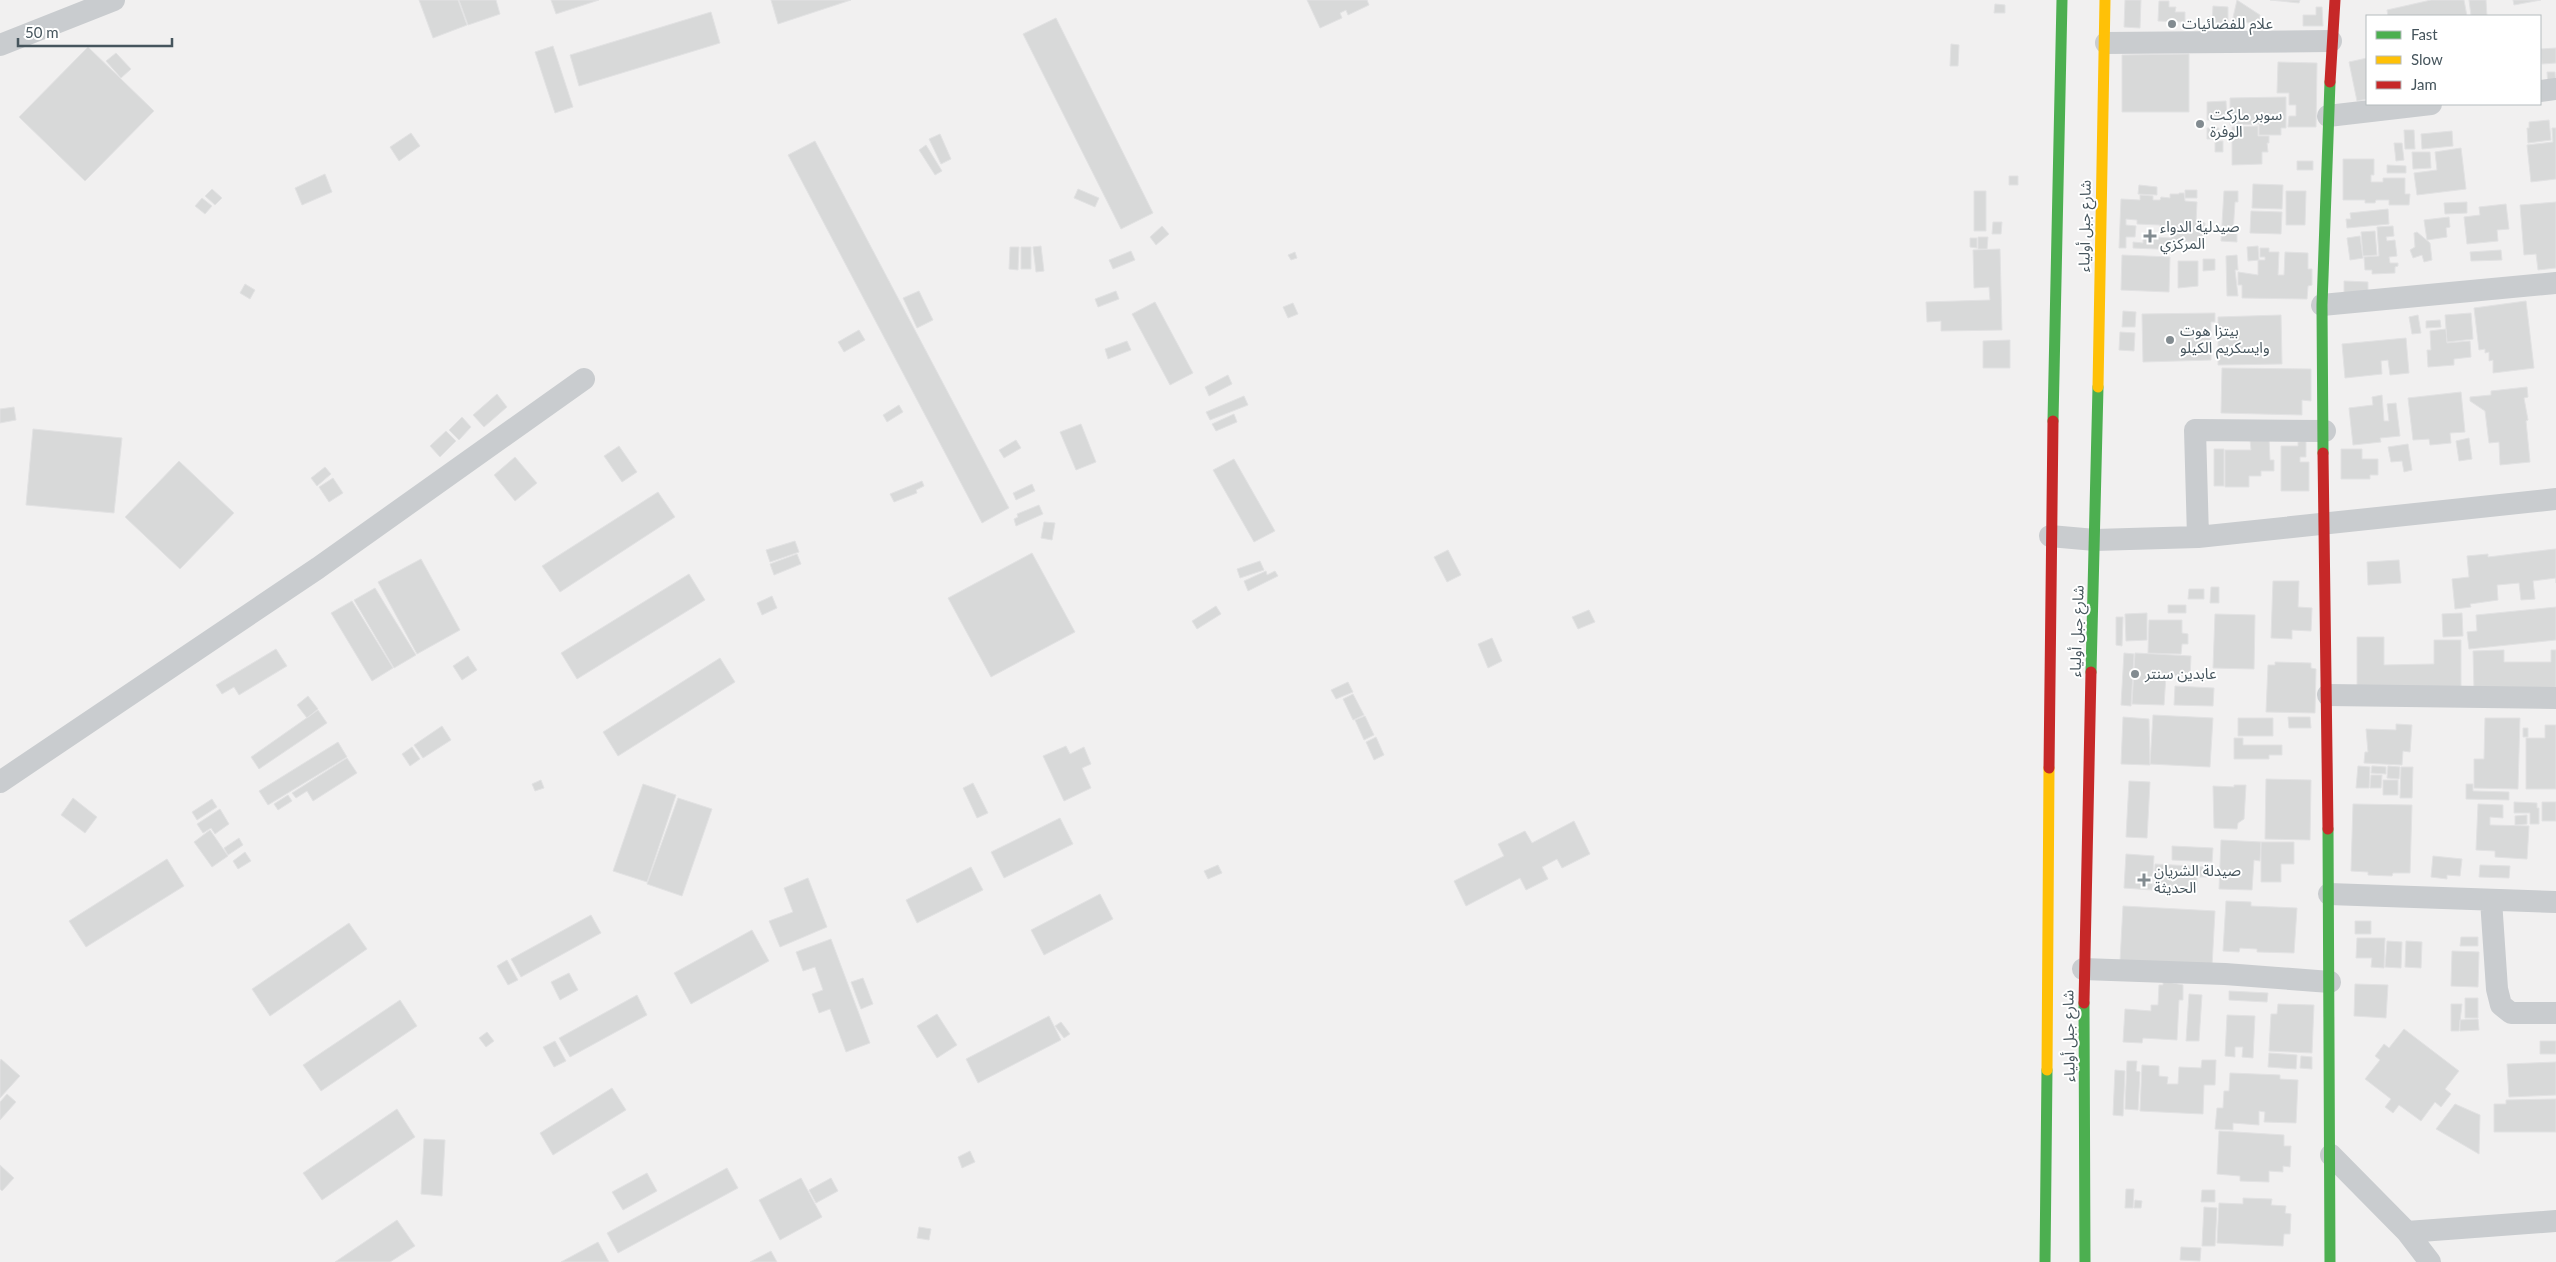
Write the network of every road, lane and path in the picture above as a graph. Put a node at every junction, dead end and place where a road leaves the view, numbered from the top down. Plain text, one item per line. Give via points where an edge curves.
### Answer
1 (114, 0) edge
2 (2062, 0) edge
3 (2106, 0) edge
4 (2338, 1) edge
5 (2331, 41) junction
6 (2106, 43) junction
7 (0, 44) edge
8 (2556, 89) edge
9 (2541, 91) edge
10 (2422, 105) edge
11 (2328, 116) junction
12 (2556, 283) edge
13 (2322, 305) junction
14 (584, 379) dead end
15 (2324, 431) junction
16 (2556, 499) edge
17 (2323, 526) junction
18 (2050, 536) junction
19 (2198, 537) junction
20 (2095, 540) junction
21 (2328, 695) junction
22 (2556, 698) edge
23 (0, 782) edge
24 (2328, 894) junction
25 (2491, 900) junction
26 (2556, 902) edge
27 (2083, 970) junction
28 (2330, 982) junction
29 (2556, 1014) edge
30 (2331, 1155) junction
31 (2556, 1221) edge
32 (2407, 1232) junction
33 (2044, 1262) edge
34 (2085, 1262) edge
35 (2330, 1262) edge
36 (2430, 1262) edge

1 - 7 street
2 - 18 main road, شارع جبل أولياء
3 - 6 main road, شارع جبل أولياء
4 - 5 main road
5 - 6 street
5 - 11 main road
6 - 20 main road, شارع جبل أولياء
8 - 9 street
10 - 11 street
11 - 13 main road
12 - 13 street
13 - 15 main road
14 - 23 street via 318,568
15 - 17 main road
15 - 19 street via 2195,430
16 - 17 street
17 - 19 street
17 - 21 main road
18 - 20 street
18 - 33 main road, شارع جبل أولياء
19 - 20 street
20 - 27 main road, شارع جبل أولياء
21 - 22 street
21 - 24 main road
24 - 25 street
24 - 28 main road
25 - 26 street
25 - 29 street via 2501,1005 2511,1012
27 - 28 street via 2225,974
27 - 34 main road, شارع جبل أولياء
28 - 30 main road
30 - 32 street
30 - 35 main road
31 - 32 street
32 - 36 street

